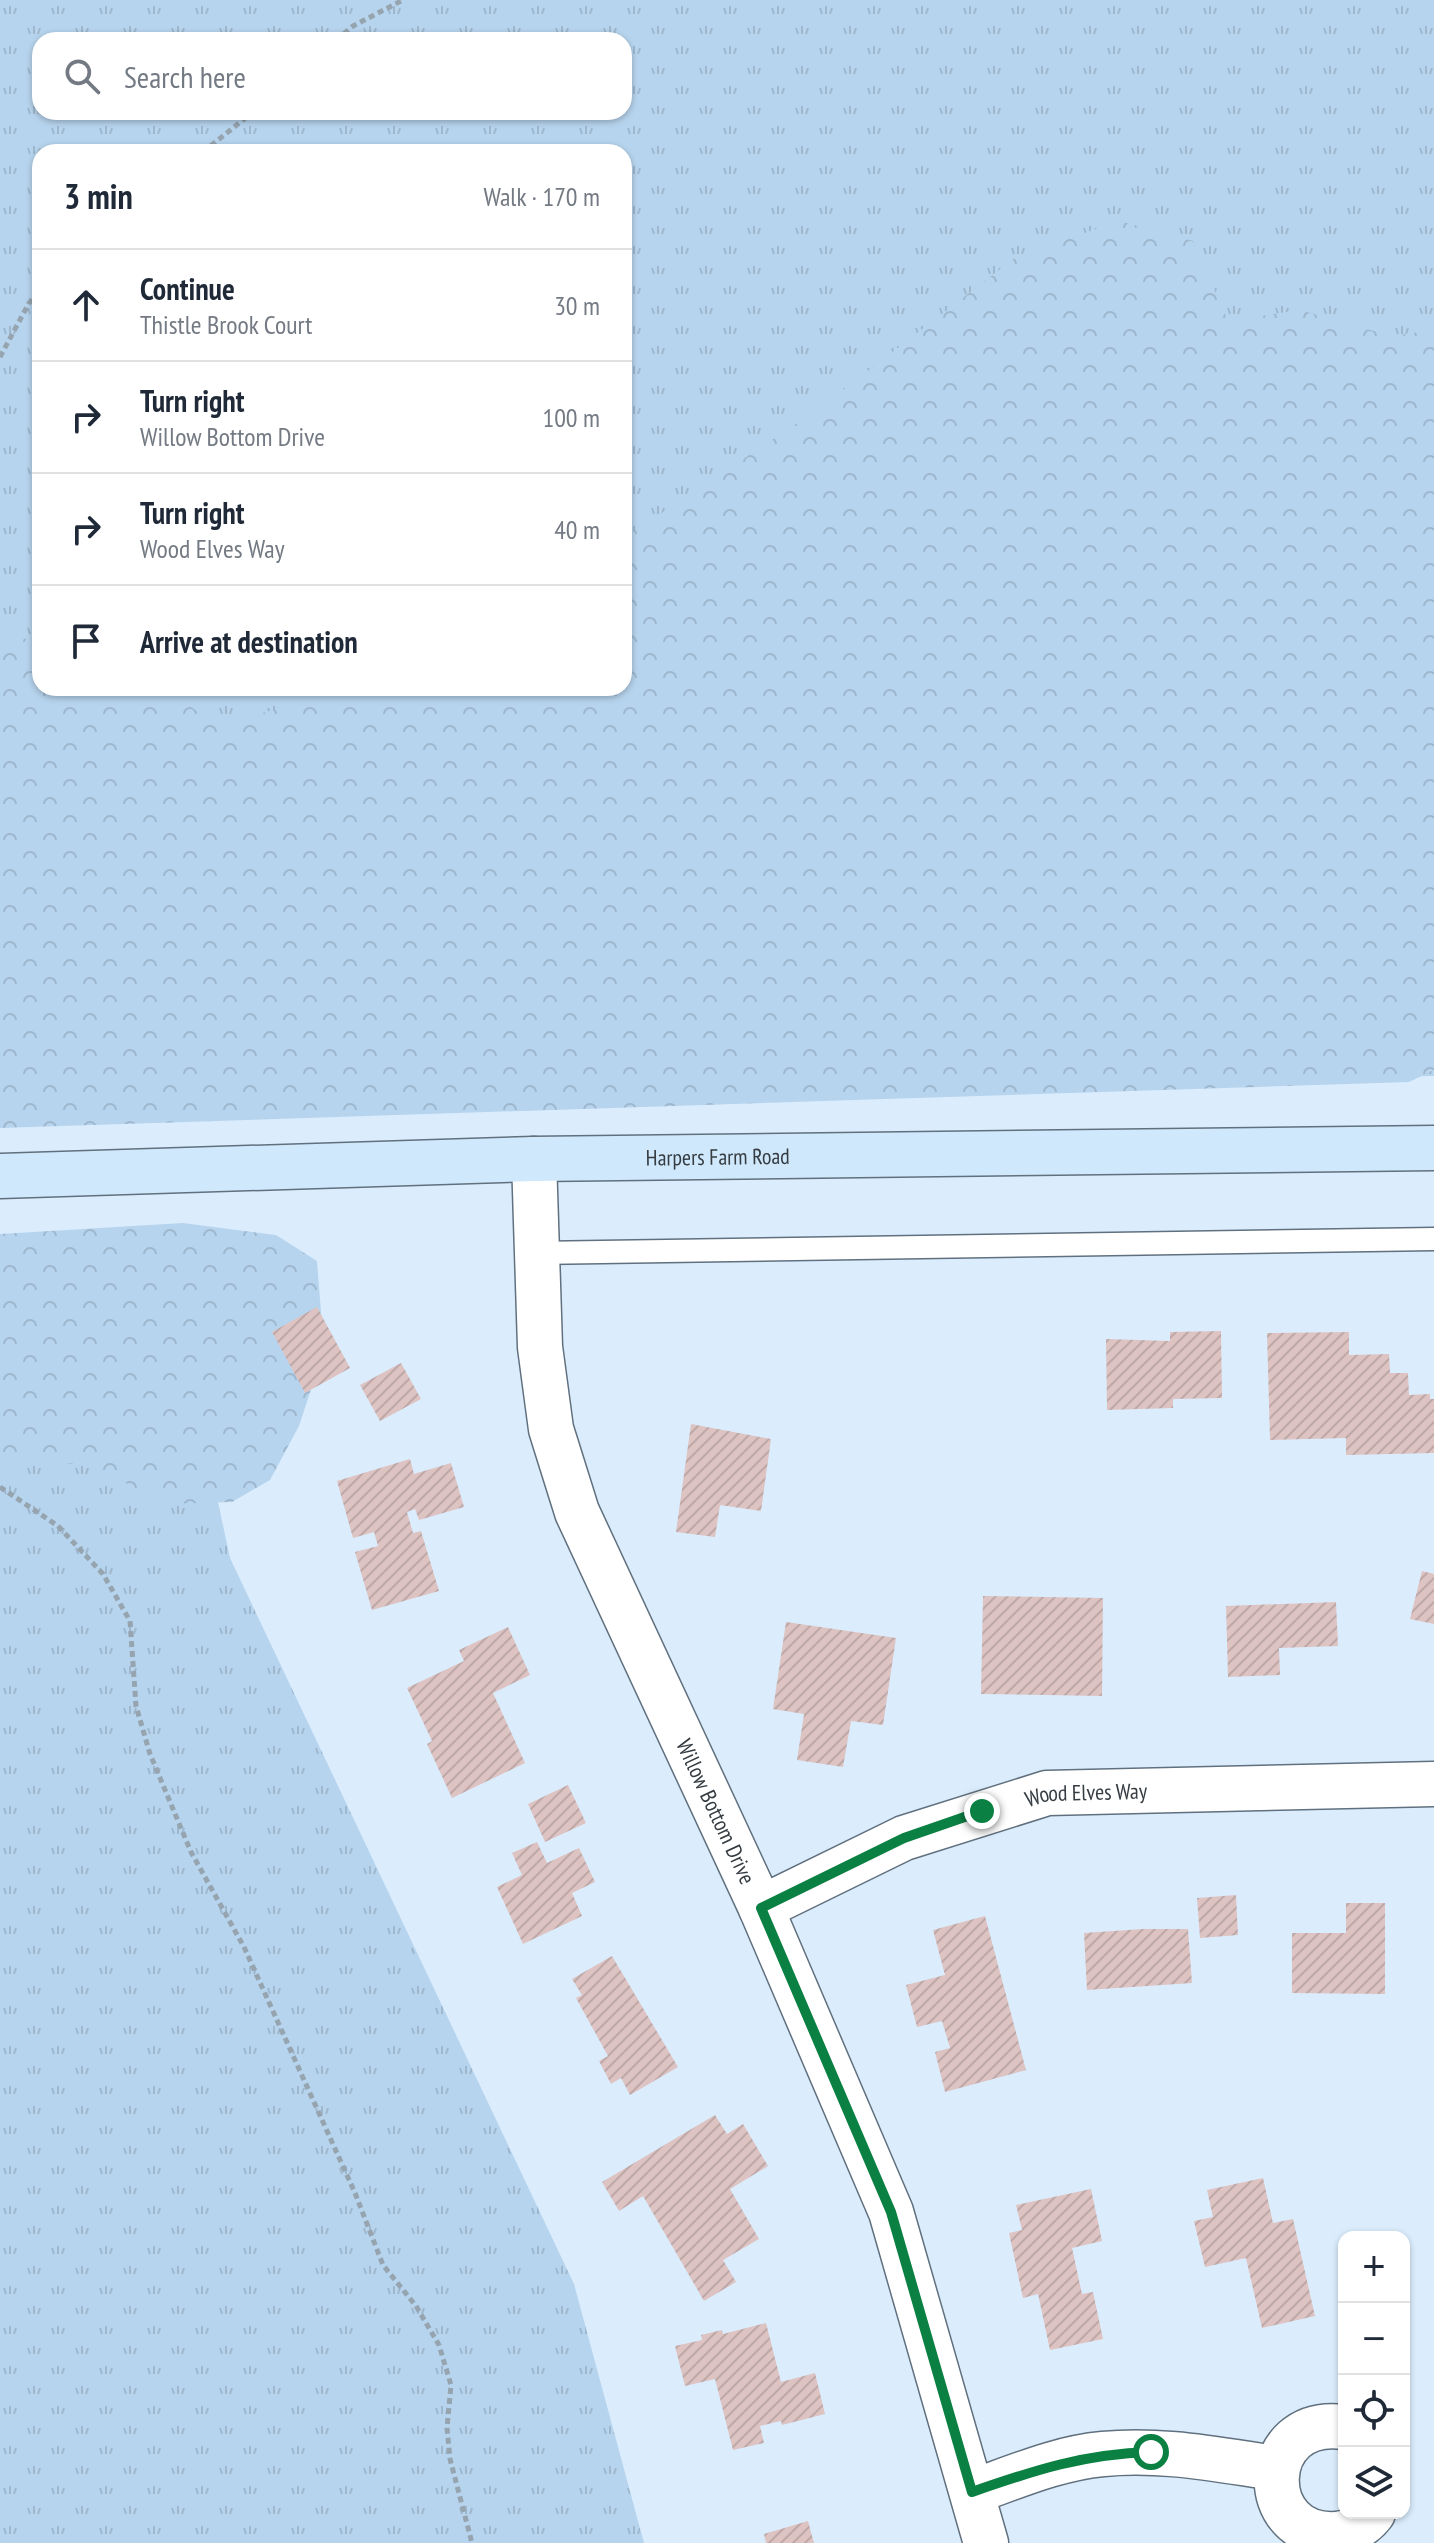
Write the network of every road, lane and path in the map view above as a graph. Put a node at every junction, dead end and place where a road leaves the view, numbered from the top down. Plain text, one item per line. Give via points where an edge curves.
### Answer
1 (403, 0) edge
2 (346, 32) edge
3 (243, 120) edge
4 (213, 144) edge
5 (32, 299) edge
6 (0, 357) edge
7 (1434, 1148) edge
8 (534, 1159) junction
9 (0, 1176) edge
10 (1434, 1239) edge
11 (536, 1253) junction
12 (0, 1487) edge
13 (1434, 1784) edge
14 (761, 1908) junction
15 (1338, 2426) edge
16 (1276, 2468) junction
17 (972, 2492) junction
18 (1368, 2519) edge
19 (472, 2543) edge
20 (986, 2543) edge

1 - 2 path
3 - 4 path
5 - 6 path
7 - 8 main road, Harpers Farm Road
8 - 9 main road, Harpers Farm Road
8 - 11 street, Willow Bottom Drive
10 - 11 lane
11 - 14 street, Willow Bottom Drive via 551,1429 577,1512
12 - 19 path via 58,1526 103,1574 130,1621 136,1706 185,1838 244,1947 383,2265 439,2345 451,2385 450,2459
13 - 14 street, Wood Elves Way via 1047,1793 904,1838
14 - 17 street, Willow Bottom Drive via 891,2212
15 - 16 street via 1304,2431 1286,2446
16 - 17 street via 1151,2452 1102,2454 1060,2462
16 - 18 street via 1285,2511 1301,2526 1325,2535 1344,2533
17 - 20 street, Willow Bottom Drive

